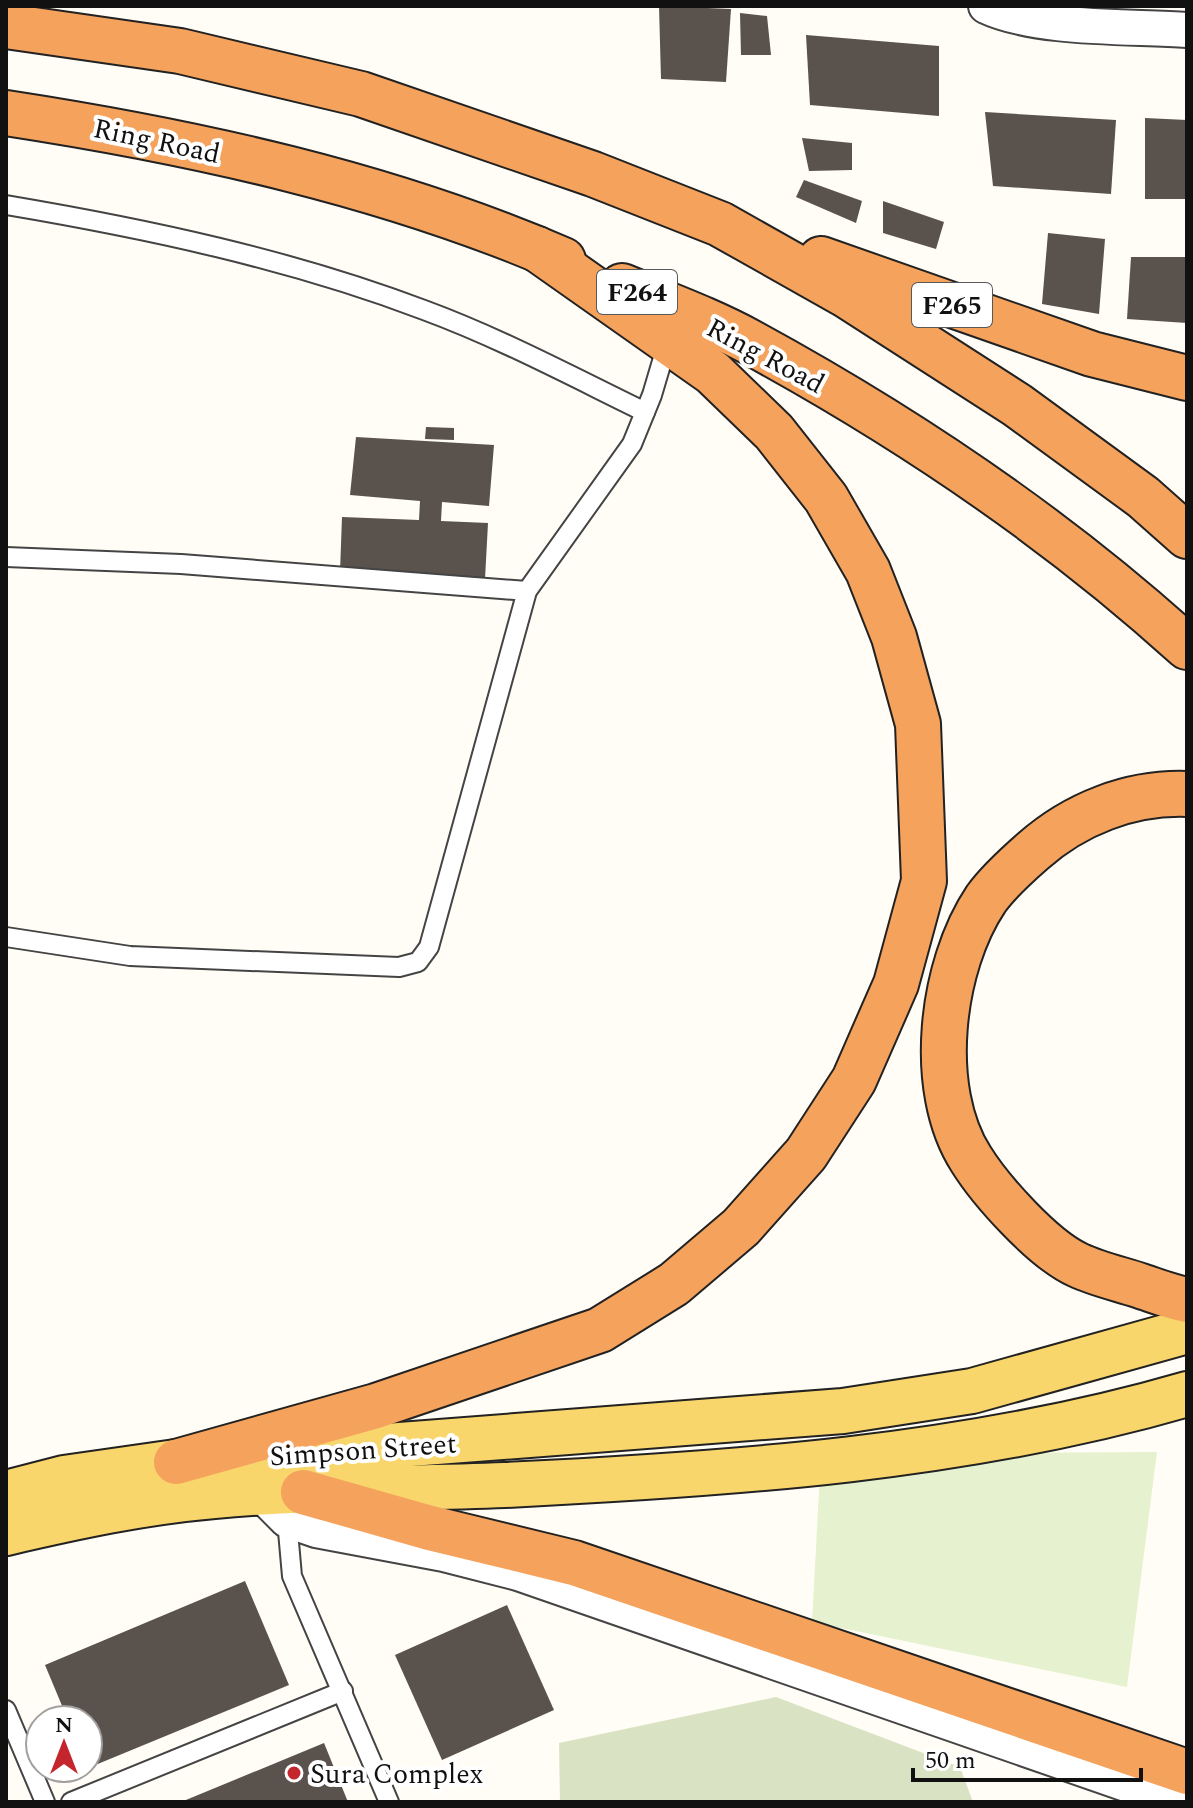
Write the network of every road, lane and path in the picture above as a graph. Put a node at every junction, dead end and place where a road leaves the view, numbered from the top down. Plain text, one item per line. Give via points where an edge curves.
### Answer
1 (986, 6) edge
2 (6, 26) edge
3 (1187, 30) edge
4 (6, 113) edge
5 (6, 205) edge
6 (720, 224) junction
7 (537, 249) junction
8 (668, 341) junction
9 (1187, 378) edge
10 (645, 412) junction
11 (1187, 536) edge
12 (6, 557) edge
13 (527, 591) junction
14 (1187, 647) edge
15 (1187, 794) edge
16 (6, 937) edge
17 (1187, 1300) edge
18 (1187, 1331) edge
19 (1187, 1394) edge
20 (176, 1462) junction
21 (6, 1493) edge
22 (283, 1502) junction
23 (6, 1533) edge
24 (343, 1691) junction
25 (6, 1710) edge
26 (1187, 1772) edge
27 (45, 1802) edge
28 (71, 1802) edge
29 (389, 1802) edge
30 (1178, 1802) edge

1 - 3 street via 1069,23
2 - 6 highway via 180,51 361,94
4 - 7 highway, Ring Road / F264 via 107,128 326,179
5 - 10 lane via 211,244 317,274 426,310
6 - 9 highway, F265 via 1092,354
6 - 11 highway via 846,295 1017,405 1143,497
7 - 8 highway
7 - 14 highway, Ring Road / F264 via 748,340 892,427 1025,514
8 - 10 lane
8 - 20 highway via 713,373 774,432 826,498 868,571 894,637 918,724 924,881 884,1012 854,1080 806,1154 741,1227 674,1284 600,1330 376,1406
10 - 13 lane via 632,444
12 - 13 lane via 181,564
13 - 16 lane via 429,947 418,962 399,967 130,956
15 - 17 highway via 1106,806 1061,827 987,899 953,977 945,1032 945,1079 955,1124 970,1158 1021,1221 1075,1264
18 - 20 main road, Simpson Street via 972,1391 843,1411
19 - 22 main road via 995,1439 718,1471
20 - 21 main road, Simpson Street via 64,1478
22 - 23 main road via 215,1496 97,1512
22 - 24 lane via 292,1576
22 - 26 highway via 430,1528 574,1563
22 - 30 street via 370,1543 518,1573
24 - 28 lane
24 - 29 lane
25 - 27 lane

